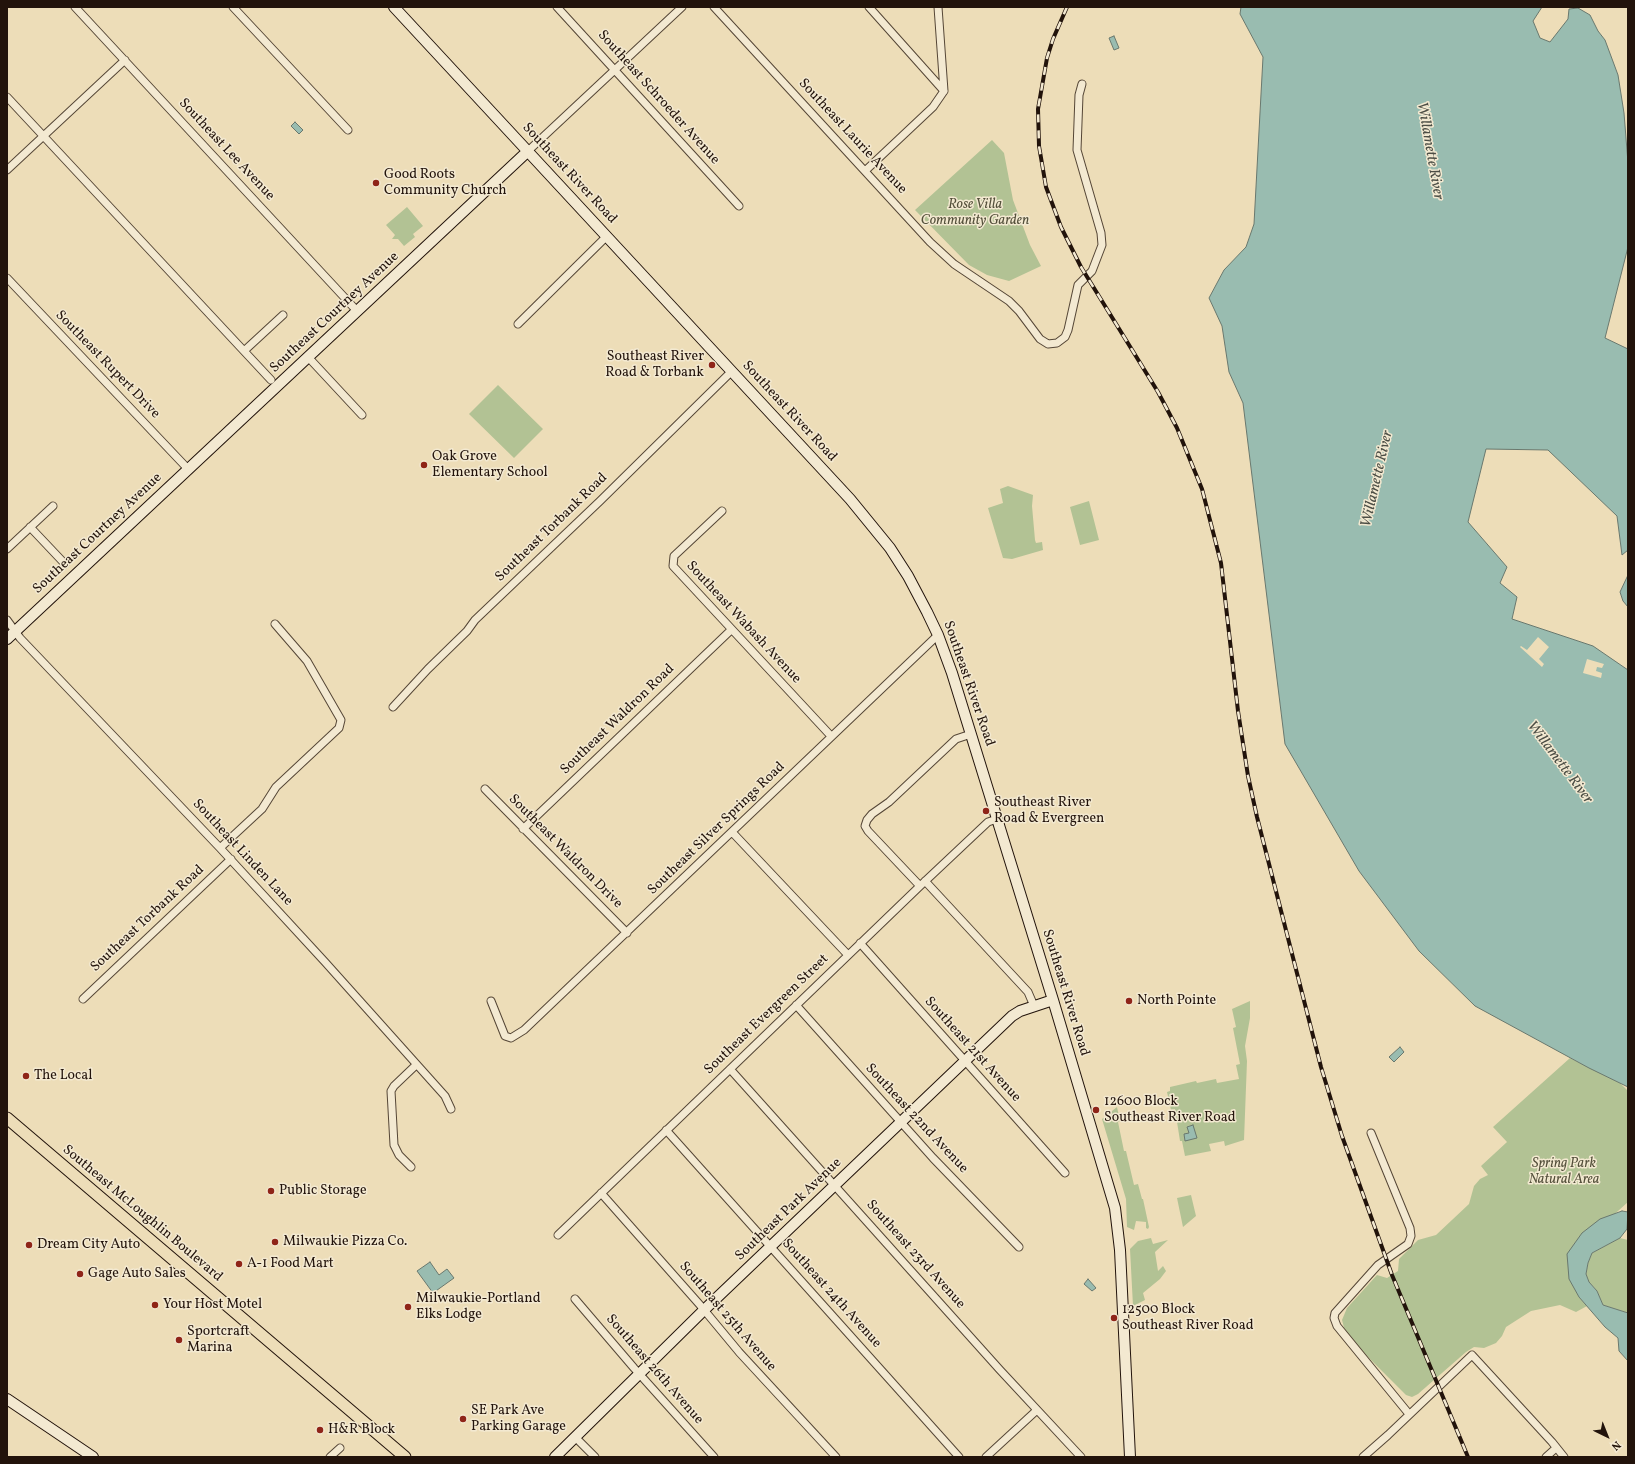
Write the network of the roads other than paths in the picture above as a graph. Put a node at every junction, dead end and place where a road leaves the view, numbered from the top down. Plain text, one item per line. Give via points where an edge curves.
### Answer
1 (75, 7) edge
2 (233, 7) edge
3 (394, 7) edge
4 (557, 7) edge
5 (682, 7) edge
6 (714, 7) edge
7 (869, 7) edge
8 (938, 7) edge
9 (125, 60) junction
10 (615, 69) junction
11 (1082, 84) dead end
12 (944, 91) junction
13 (7, 97) edge
14 (348, 130) dead end
15 (44, 136) junction
16 (528, 151) junction
17 (7, 170) edge
18 (865, 171) junction
19 (739, 206) dead end
20 (607, 236) junction
21 (7, 278) edge
22 (357, 311) junction
23 (283, 315) dead end
24 (518, 324) dead end
25 (244, 351) junction
26 (308, 357) junction
27 (732, 371) junction
28 (274, 383) junction
29 (362, 415) dead end
30 (188, 470) junction
31 (53, 506) dead end
32 (722, 511) dead end
33 (30, 527) junction
34 (7, 549) edge
35 (65, 564) dead end
36 (7, 620) edge
37 (275, 624) dead end
38 (731, 630) junction
39 (15, 631) junction
40 (938, 634) junction
41 (7, 639) edge
42 (393, 707) dead end
43 (971, 734) junction
44 (831, 736) junction
45 (484, 789) dead end
46 (997, 819) junction
47 (523, 829) junction
48 (732, 832) junction
49 (220, 848) junction
50 (230, 859) junction
51 (922, 884) junction
52 (627, 933) junction
53 (860, 943) junction
54 (848, 955) junction
55 (83, 999) dead end
56 (1053, 1000) junction
57 (492, 1001) dead end
58 (796, 1005) junction
59 (1034, 1006) junction
60 (966, 1061) junction
61 (416, 1065) junction
62 (730, 1069) junction
63 (451, 1109) dead end
64 (7, 1118) edge
65 (901, 1123) junction
66 (666, 1130) junction
67 (1371, 1133) dead end
68 (411, 1167) dead end
69 (1065, 1173) dead end
70 (836, 1186) junction
71 (601, 1193) junction
72 (558, 1235) dead end
73 (771, 1247) junction
74 (1019, 1247) dead end
75 (575, 1299) dead end
76 (704, 1310) junction
77 (640, 1374) junction
78 (7, 1399) edge
79 (1037, 1410) junction
80 (1409, 1414) junction
81 (576, 1438) junction
82 (340, 1448) dead end
83 (1556, 1448) junction
84 (94, 1457) edge
85 (330, 1457) edge
86 (405, 1457) edge
87 (555, 1457) edge
88 (595, 1457) edge
89 (714, 1457) edge
90 (836, 1457) edge
91 (959, 1457) edge
92 (986, 1457) edge
93 (1081, 1457) edge
94 (1130, 1457) edge
95 (1363, 1457) edge
96 (1546, 1457) edge
97 (1564, 1457) edge

1 - 9 street, Southeast Lee Avenue
2 - 14 street
3 - 16 street, Southeast River Road
4 - 10 street, Southeast Schroeder Avenue
5 - 10 street, Southeast Courtney Avenue
6 - 18 street, Southeast Laurie Avenue
7 - 12 street
8 - 12 street
9 - 15 street
9 - 22 street, Southeast Lee Avenue
10 - 16 street, Southeast Courtney Avenue
10 - 19 street, Southeast Schroeder Avenue
11 - 18 street, Southeast Laurie Avenue via 1079,95 1077,150 1102,233 1102,245 1092,271 1078,285 1068,330 1065,337 1057,343 1048,344 1040,339 1009,301 944,256
12 - 18 street via 933,107
13 - 15 street
15 - 17 street
15 - 25 street
16 - 20 street, Southeast River Road
16 - 22 street, Southeast Courtney Avenue
20 - 24 street
20 - 27 street, Southeast River Road
21 - 30 street, Southeast Rupert Drive
22 - 26 street, Southeast Courtney Avenue
23 - 25 street
25 - 28 street
26 - 28 street, Southeast Courtney Avenue
26 - 29 street
27 - 40 street, Southeast River Road via 870,522 908,576
27 - 42 street, Southeast Torbank Road via 475,620
28 - 30 street, Southeast Courtney Avenue
30 - 39 street, Southeast Courtney Avenue
31 - 33 street
32 - 38 street, Southeast Wabash Avenue via 674,556 673,566
33 - 34 street
33 - 35 street
36 - 39 street, Southeast Linden Lane
37 - 49 street via 307,662 341,720 339,728 276,787 262,809
38 - 44 street, Southeast Wabash Avenue
38 - 47 street, Southeast Waldron Road
39 - 41 street, Southeast Courtney Avenue
39 - 49 street, Southeast Linden Lane
40 - 43 street, Southeast River Road
40 - 44 street, Southeast Silver Springs Road
43 - 46 street, Southeast River Road
43 - 51 street via 956,739 872,814 865,826
44 - 48 street, Southeast Silver Springs Road
45 - 47 street, Southeast Waldron Drive
46 - 51 street, Southeast Evergreen Street via 988,822
46 - 56 street, Southeast River Road
47 - 52 street, Southeast Waldron Drive
48 - 52 street, Southeast Silver Springs Road
48 - 54 street
49 - 50 street, Southeast Linden Lane
50 - 55 street, Southeast Torbank Road
50 - 61 street, Southeast Linden Lane
51 - 53 street, Southeast Evergreen Street
51 - 59 street via 1028,992
52 - 57 street, Southeast Silver Springs Road via 524,1030 511,1038 506,1038 503,1034
53 - 54 street, Southeast Evergreen Street
53 - 60 street, Southeast 21st Avenue
54 - 58 street, Southeast Evergreen Street
56 - 59 street, Southeast Park Avenue
56 - 94 street, Southeast River Road via 1116,1215
58 - 62 street, Southeast Evergreen Street
58 - 65 street, Southeast 22nd Avenue
59 - 60 street, Southeast Park Avenue via 1012,1016
60 - 65 street, Southeast Park Avenue
60 - 69 street, Southeast 21st Avenue
61 - 63 street, Southeast Linden Lane via 445,1096
61 - 68 street via 391,1091 394,1145 398,1155
62 - 66 street, Southeast Evergreen Street
62 - 70 street, Southeast 23rd Avenue
64 - 86 main road, Southeast McLoughlin Boulevard
65 - 70 street, Southeast Park Avenue
65 - 74 street, Southeast 22nd Avenue
66 - 71 street, Southeast Evergreen Street
66 - 73 street, Southeast 24th Avenue
67 - 80 street via 1411,1236 1408,1244 1378,1265 1335,1313 1334,1318 1337,1326
70 - 73 street, Southeast Park Avenue
70 - 79 street, Southeast 23rd Avenue
71 - 72 street, Southeast Evergreen Street
71 - 76 street, Southeast 25th Avenue
73 - 76 street, Southeast Park Avenue
73 - 91 street, Southeast 24th Avenue
75 - 77 street, Southeast 26th Avenue
76 - 77 street, Southeast Park Avenue
76 - 90 street, Southeast 25th Avenue via 739,1352
77 - 81 street, Southeast Park Avenue
77 - 89 street, Southeast 26th Avenue
78 - 84 street
79 - 92 street
79 - 93 street, Southeast 23rd Avenue
80 - 83 street via 1472,1355
80 - 95 street
81 - 87 street, Southeast Park Avenue
81 - 88 street
82 - 85 street
83 - 96 street
83 - 97 street

